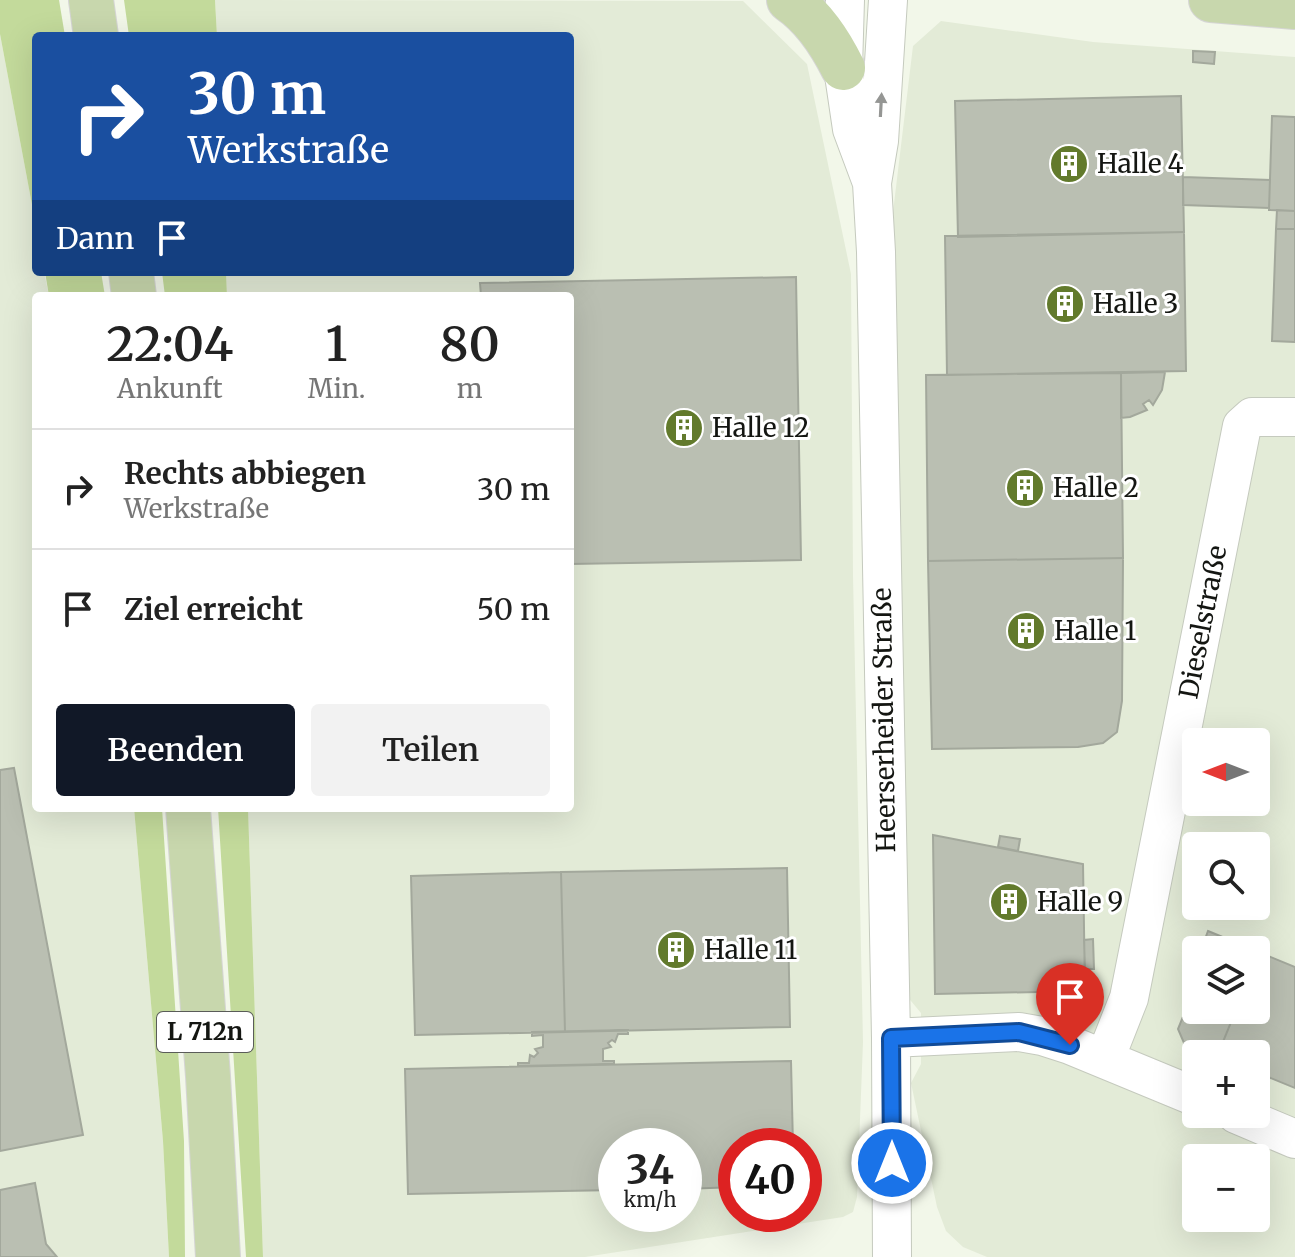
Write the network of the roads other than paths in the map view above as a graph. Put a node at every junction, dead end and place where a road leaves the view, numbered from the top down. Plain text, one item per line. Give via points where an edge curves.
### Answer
1 (91, 0) edge
2 (789, 0) edge
3 (845, 0) edge
4 (888, 0) edge
5 (1211, 0) edge
6 (1295, 7) edge
7 (95, 32) edge
8 (843, 68) junction
9 (872, 183) junction
10 (1295, 417) edge
11 (188, 812) edge
12 (891, 1038) junction
13 (1105, 1059) junction
14 (1182, 1091) edge
15 (1269, 1128) edge
16 (1295, 1139) edge
17 (218, 1257) edge
18 (892, 1257) edge

1 - 7 main road
2 - 8 main road via 817,26
3 - 8 street, Heerserheider Straße
9 -> 4 street, Heerserheider Straße
5 - 6 main road
8 - 9 street, Heerserheider Straße via 852,129
9 - 12 street, Heerserheider Straße
10 - 13 street, Dieselstraße via 1252,417 1242,426 1129,998
11 - 17 main road, L 712n
12 - 13 street via 1019,1032
12 - 18 street, Heerserheider Straße
13 - 14 street
15 - 16 street

